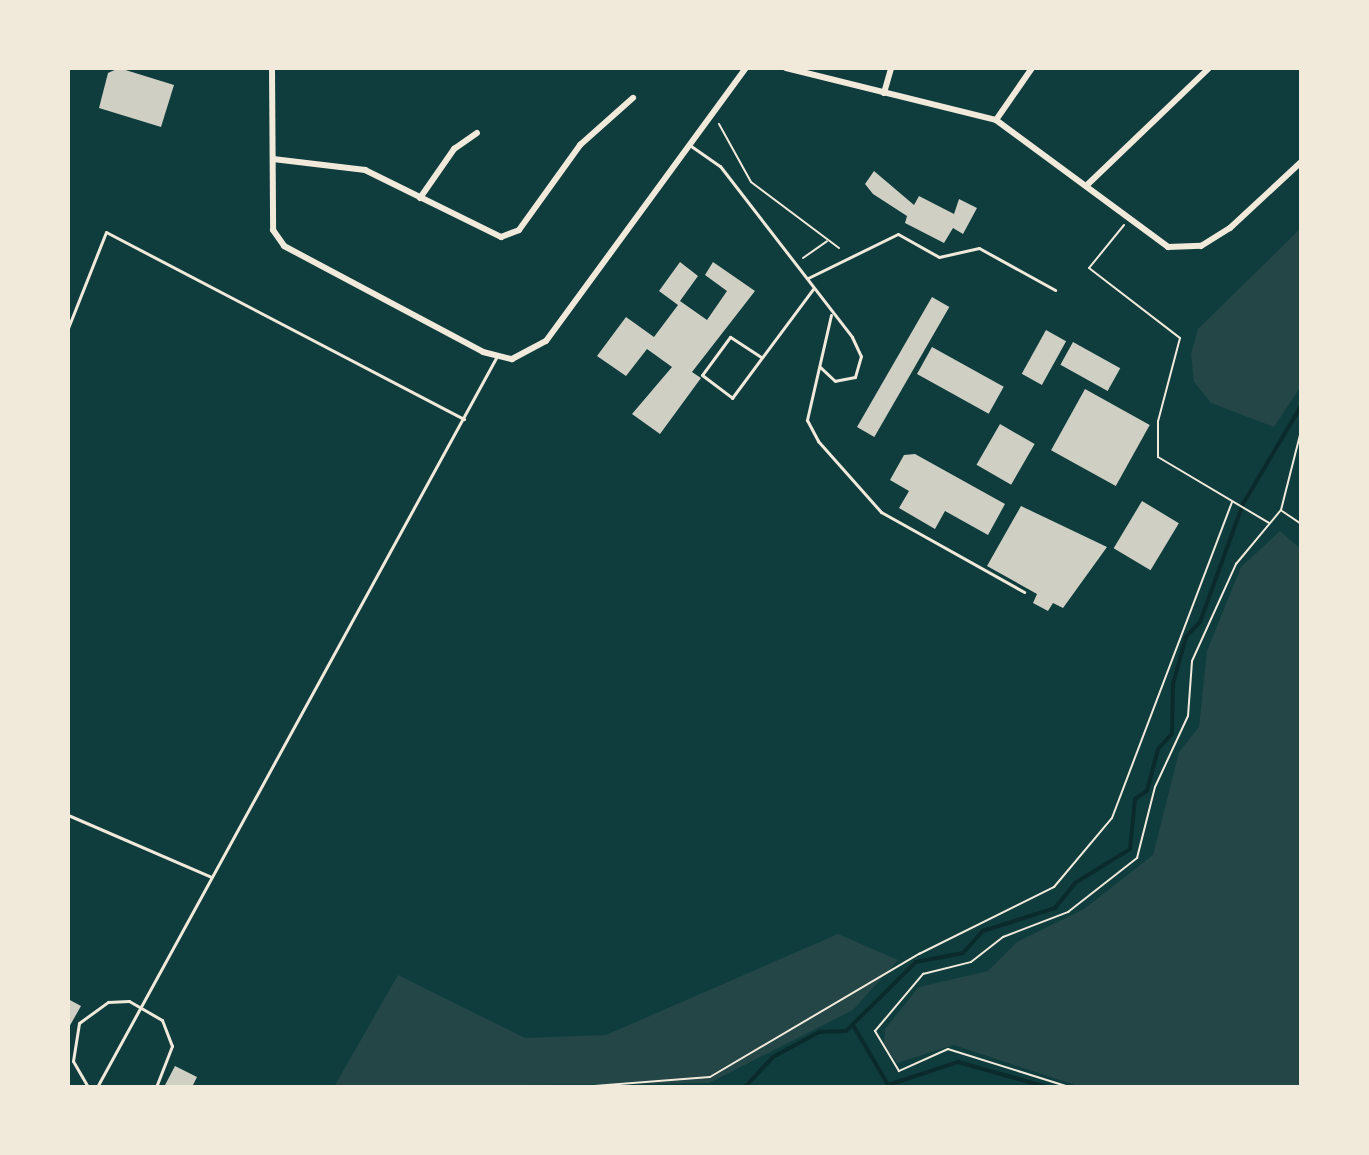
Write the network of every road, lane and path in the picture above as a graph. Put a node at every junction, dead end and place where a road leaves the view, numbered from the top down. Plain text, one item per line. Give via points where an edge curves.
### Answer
1 (272, 68) edge
2 (746, 68) edge
3 (786, 68) edge
4 (891, 68) edge
5 (1032, 68) edge
6 (1209, 68) edge
7 (884, 93) junction
8 (633, 98) dead end
9 (713, 113) junction
10 (996, 120) junction
11 (477, 133) dead end
12 (690, 145) junction
13 (273, 159) junction
14 (1301, 162) edge
15 (1086, 186) junction
16 (420, 198) junction
17 (1127, 221) junction
18 (828, 240) junction
19 (839, 248) dead end
20 (795, 264) junction
21 (808, 278) junction
22 (813, 289) junction
23 (1055, 290) dead end
24 (831, 315) junction
25 (68, 328) edge
26 (761, 357) junction
27 (496, 358) junction
28 (820, 367) junction
29 (464, 419) junction
30 (1301, 431) edge
31 (1232, 502) junction
32 (1281, 510) junction
33 (1270, 524) junction
34 (1301, 524) edge
35 (1024, 592) dead end
36 (68, 815) edge
37 (211, 877) junction
38 (139, 1004) junction
39 (88, 1087) edge
40 (97, 1087) edge
41 (156, 1087) edge
42 (581, 1087) edge
43 (1069, 1087) edge

1 - 13 street
2 - 9 street
3 - 7 street
4 - 7 street
5 - 10 street
6 - 15 street
7 - 10 street
8 - 16 street via 580,145 519,230 482,233
9 - 12 street
9 - 18 path via 751,182
10 - 15 street
11 - 16 street via 454,149
12 - 20 lane via 720,166
12 - 27 street via 537,351
13 - 16 street via 365,170
13 - 27 street via 273,230 284,246
14 - 17 street via 1201,246 1168,247
15 - 17 street
17 - 31 path via 1089,268 1180,338 1158,421 1158,457
18 - 19 path
18 - 20 path
20 - 21 lane
21 - 22 lane
21 - 23 lane via 898,234 939,257 979,248
22 - 24 lane
22 - 26 lane
24 - 28 lane
24 - 28 lane via 852,337 860,367 845,382
25 - 29 lane via 106,232
26 - 26 lane via 732,398 702,375 730,337
27 - 29 lane
28 - 35 lane via 807,420 881,512
29 - 37 lane
30 - 32 path
31 - 33 path
31 - 42 path via 1112,818 1054,887 919,954 710,1077
32 - 33 path
32 - 34 path
33 - 43 path via 1236,564 1192,661 1188,716 1155,787 1137,858 1068,912 1003,937 971,962 923,974 875,1031 899,1071 948,1049
36 - 37 lane
37 - 38 lane
38 - 39 lane via 108,1002 79,1023 73,1061
38 - 40 lane
38 - 41 lane via 162,1020 172,1046

